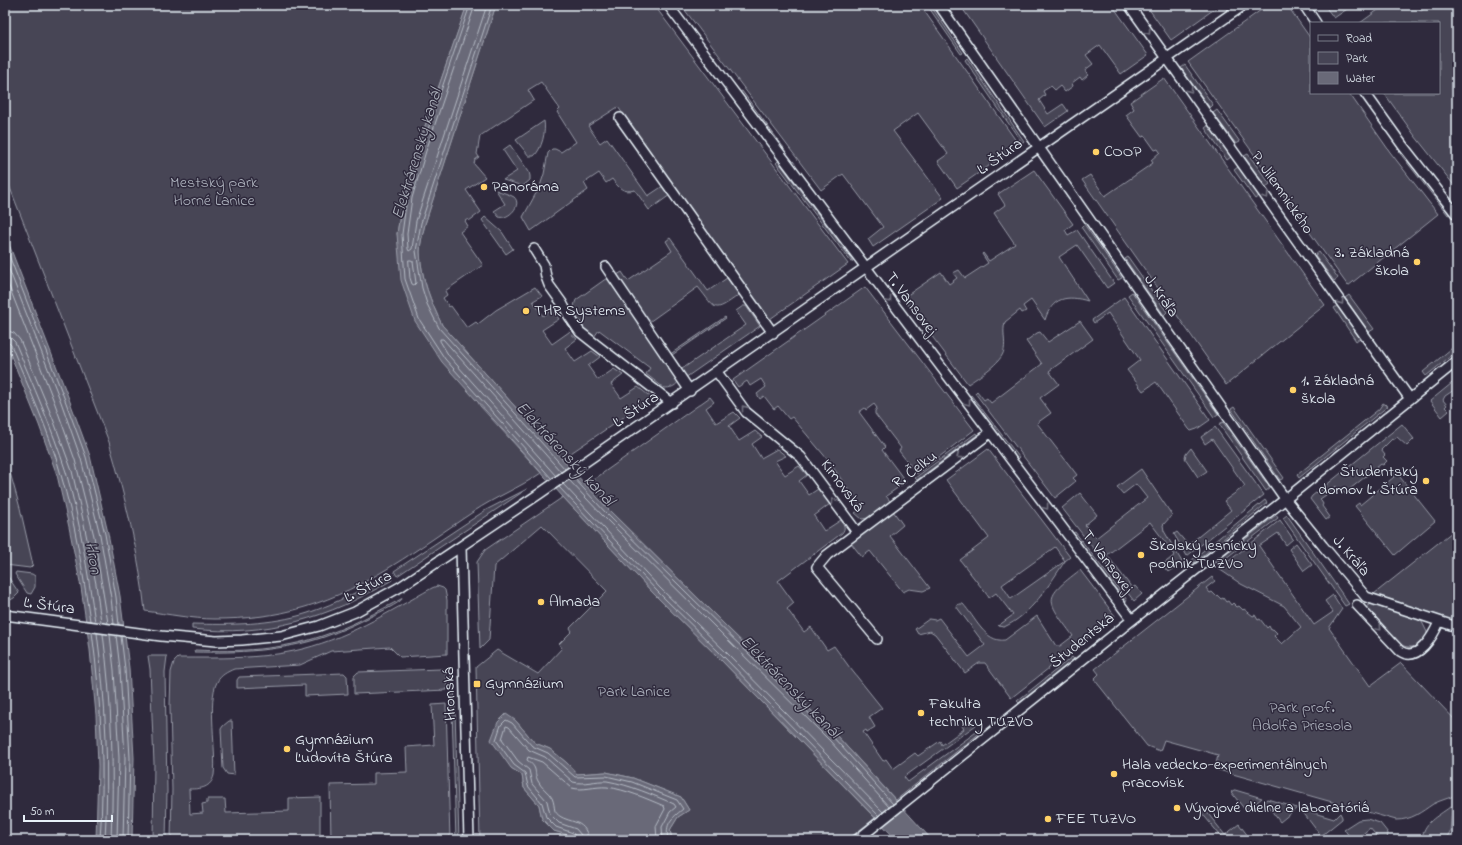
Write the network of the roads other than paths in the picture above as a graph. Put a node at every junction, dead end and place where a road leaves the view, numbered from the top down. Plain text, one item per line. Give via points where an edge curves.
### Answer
1 (668, 5) edge
2 (939, 5) edge
3 (1129, 5) edge
4 (1244, 5) edge
5 (1304, 5) edge
6 (1315, 22) edge
7 (1167, 58) junction
8 (1366, 94) edge
9 (620, 118) dead end
10 (1039, 148) junction
11 (1457, 215) edge
12 (534, 249) dead end
13 (606, 267) dead end
14 (866, 269) junction
15 (773, 333) junction
16 (1457, 360) edge
17 (717, 372) junction
18 (690, 391) junction
19 (1410, 399) junction
20 (672, 403) junction
21 (990, 433) junction
22 (1286, 500) junction
23 (857, 532) junction
24 (461, 547) junction
25 (1366, 597) junction
26 (5, 615) edge
27 (1132, 620) junction
28 (1439, 622) junction
29 (1457, 627) edge
30 (877, 639) dead end
31 (861, 837) edge
32 (469, 840) edge

1 - 14 street, T. Vansovej
2 - 10 street, J. Kráľa
3 -> 7 street, P. Jilemnického
4 - 7 street, Ľ. Štúra
5 - 6 street
7 - 10 street, Ľ. Štúra
7 -> 19 street, P. Jilemnického
8 - 11 street via 1402,146
9 - 15 street
10 - 14 street, Ľ. Štúra
10 - 22 street, J. Kráľa
12 - 20 street via 544,264 549,284 580,332
13 - 18 street
14 - 15 street, Ľ. Štúra
14 -> 21 street, T. Vansovej
15 - 17 street, Ľ. Štúra
16 - 19 street, Študentská
17 - 18 street, Ľ. Štúra
23 -> 17 street, Kimovská via 801,457 746,412
18 - 20 street, Ľ. Štúra
19 - 22 street, Študentská
20 - 24 street, Ľ. Štúra
21 -> 23 street, R. Čelku
21 -> 27 street, T. Vansovej
22 - 25 street, J. Kráľa
22 - 27 street, Študentská
23 - 30 street, Kimovská via 826,555 817,568
24 - 26 street, Ľ. Štúra via 386,596 355,612 332,622 281,636 216,641
24 - 32 street, Hronská
25 - 28 street, J. Kráľa
25 -> 28 street, J. Kráľa via 1356,607 1405,654 1419,651 1435,633
27 - 31 street, Študentská
28 - 29 street, J. Kráľa

